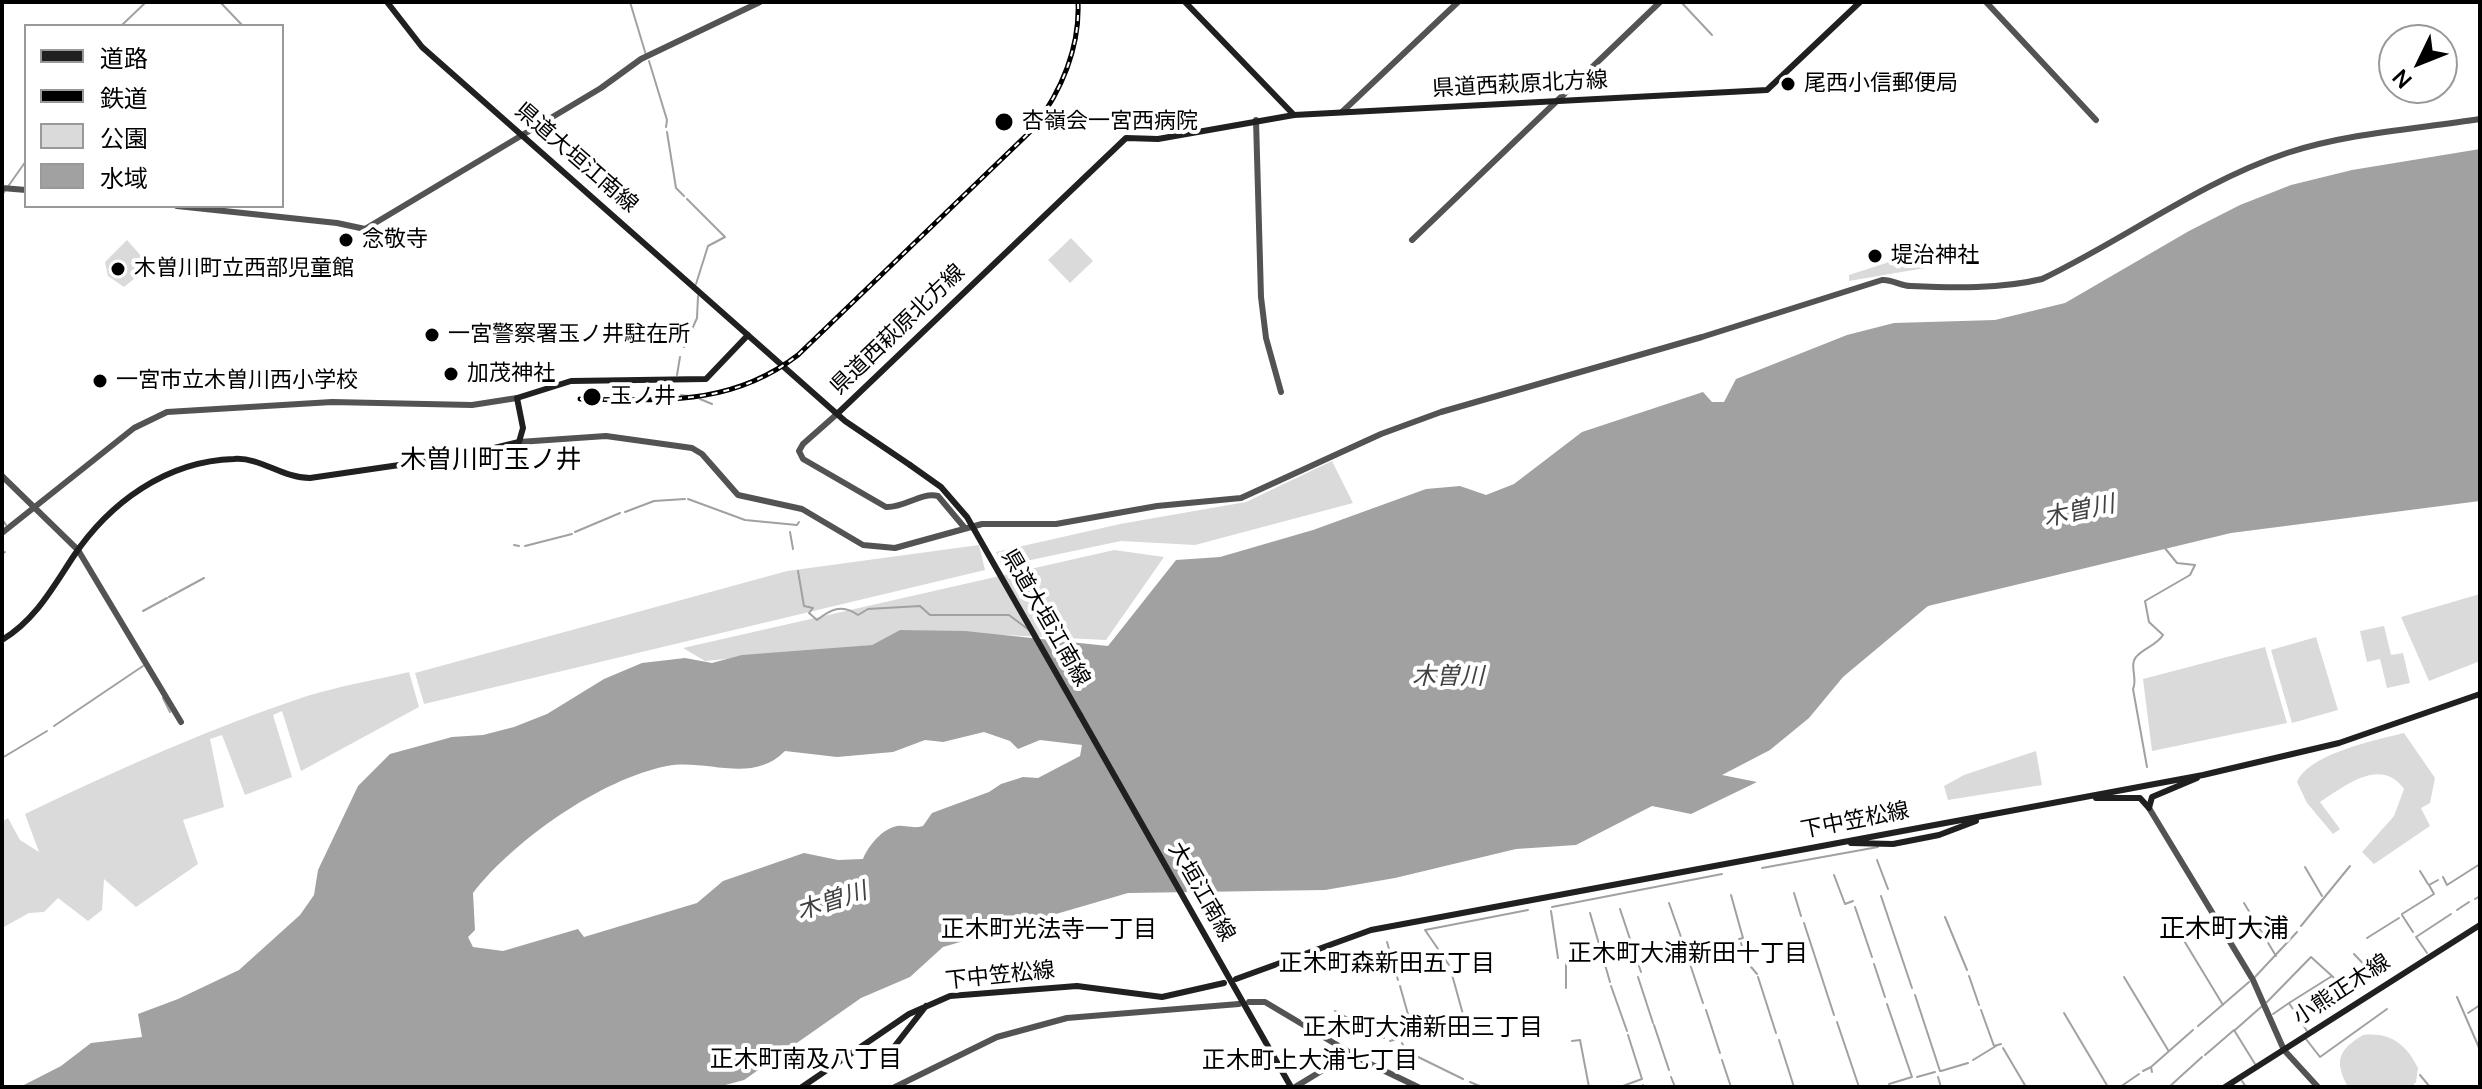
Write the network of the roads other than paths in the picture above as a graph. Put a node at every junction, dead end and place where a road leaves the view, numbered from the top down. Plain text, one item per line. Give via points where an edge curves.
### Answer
1 (387, 2) edge
2 (760, 2) edge
3 (1185, 2) edge
4 (1458, 2) edge
5 (1660, 2) edge
6 (1860, 2) edge
7 (1986, 2) edge
8 (1558, 101) junction
9 (1342, 112) junction
10 (1294, 115) junction
11 (2480, 119) edge
12 (1256, 120) junction
13 (2096, 120) dead end
14 (522, 135) junction
15 (2, 188) edge
16 (24, 190) edge
17 (196, 208) edge
18 (1412, 240) dead end
19 (748, 335) junction
20 (1281, 392) dead end
21 (517, 398) junction
22 (837, 414) junction
23 (519, 442) junction
24 (2, 476) edge
25 (37, 506) junction
26 (964, 527) junction
27 (2, 533) edge
28 (78, 550) junction
29 (2, 640) edge
30 (2480, 694) edge
31 (1080, 715) joint
32 (181, 722) dead end
33 (2203, 775) junction
34 (2077, 798) junction
35 (2149, 808) junction
36 (1982, 816) junction
37 (1837, 842) junction
38 (2480, 925) edge
39 (1236, 979) dead end
40 (1224, 983) dead end
41 (1249, 1002) dead end
42 (927, 1004) junction
43 (1239, 1004) dead end
44 (894, 1047) dead end
45 (2284, 1050) junction
46 (1351, 1053) junction
47 (802, 1087) edge
48 (895, 1087) edge
49 (1293, 1087) edge
50 (1418, 1087) edge
51 (2225, 1087) edge
52 (2318, 1087) edge

1 - 14 main road, 県道大垣江南線 via 416,41
2 - 14 street via 641,59
3 - 10 main road
4 - 9 street
5 - 8 street
6 - 8 main road, 県道西萩原北方線 via 1767,90
7 - 13 street
8 - 9 main road, 県道西萩原北方線
8 - 18 street
9 - 10 main road, 県道西萩原北方線
10 - 12 main road, 県道西萩原北方線
11 - 26 street via 2286,154 2243,171 2042,279 1930,287 1882,280 1431,416 1241,498 1056,524
12 - 20 street via 1261,297
12 - 22 main road, 県道西萩原北方線 via 1158,139 1126,138
14 - 17 street via 365,229
14 - 19 main road, 県道大垣江南線
15 - 16 street
19 - 21 main road via 706,379 571,381
19 - 22 main road, 県道西萩原北方線
21 - 23 main road via 523,428
21 - 25 street via 472,405 357,402 182,408 141,423
22 - 26 street via 803,444 803,459 886,507 938,496
22 - 31 main road, 県道大垣江南線, bridge via 941,487 967,517
23 - 26 street via 606,436 692,448 738,495 802,509 871,547 895,548
23 - 28 main road via 310,478 284,475 240,458 192,466 134,492
24 - 25 street
25 - 27 street
25 - 28 street
28 - 29 main road via 40,608
28 - 32 street
30 - 33 main road, 下中笠松線 via 2339,743
31 - 49 main road, 大垣江南線
33 - 34 main road, 下中笠松線
33 - 35 main road via 2152,797
34 - 35 main road via 2140,798
34 - 36 main road, 下中笠松線
35 - 45 street via 2253,980
36 - 37 main road, 下中笠松線
36 - 37 main road via 1939,835 1893,844
37 - 39 main road, 下中笠松線 via 1371,930
38 - 45 main road, 小熊正木線
40 - 42 main road, 下中笠松線 via 1162,997 1077,986 950,996
41 - 46 street via 1265,1002
42 - 44 main road
42 - 47 main road, 下中笠松線
43 - 48 street via 1067,1018 997,1037
45 - 51 main road, 小熊正木線
45 - 52 street
46 - 49 street
46 - 50 street

